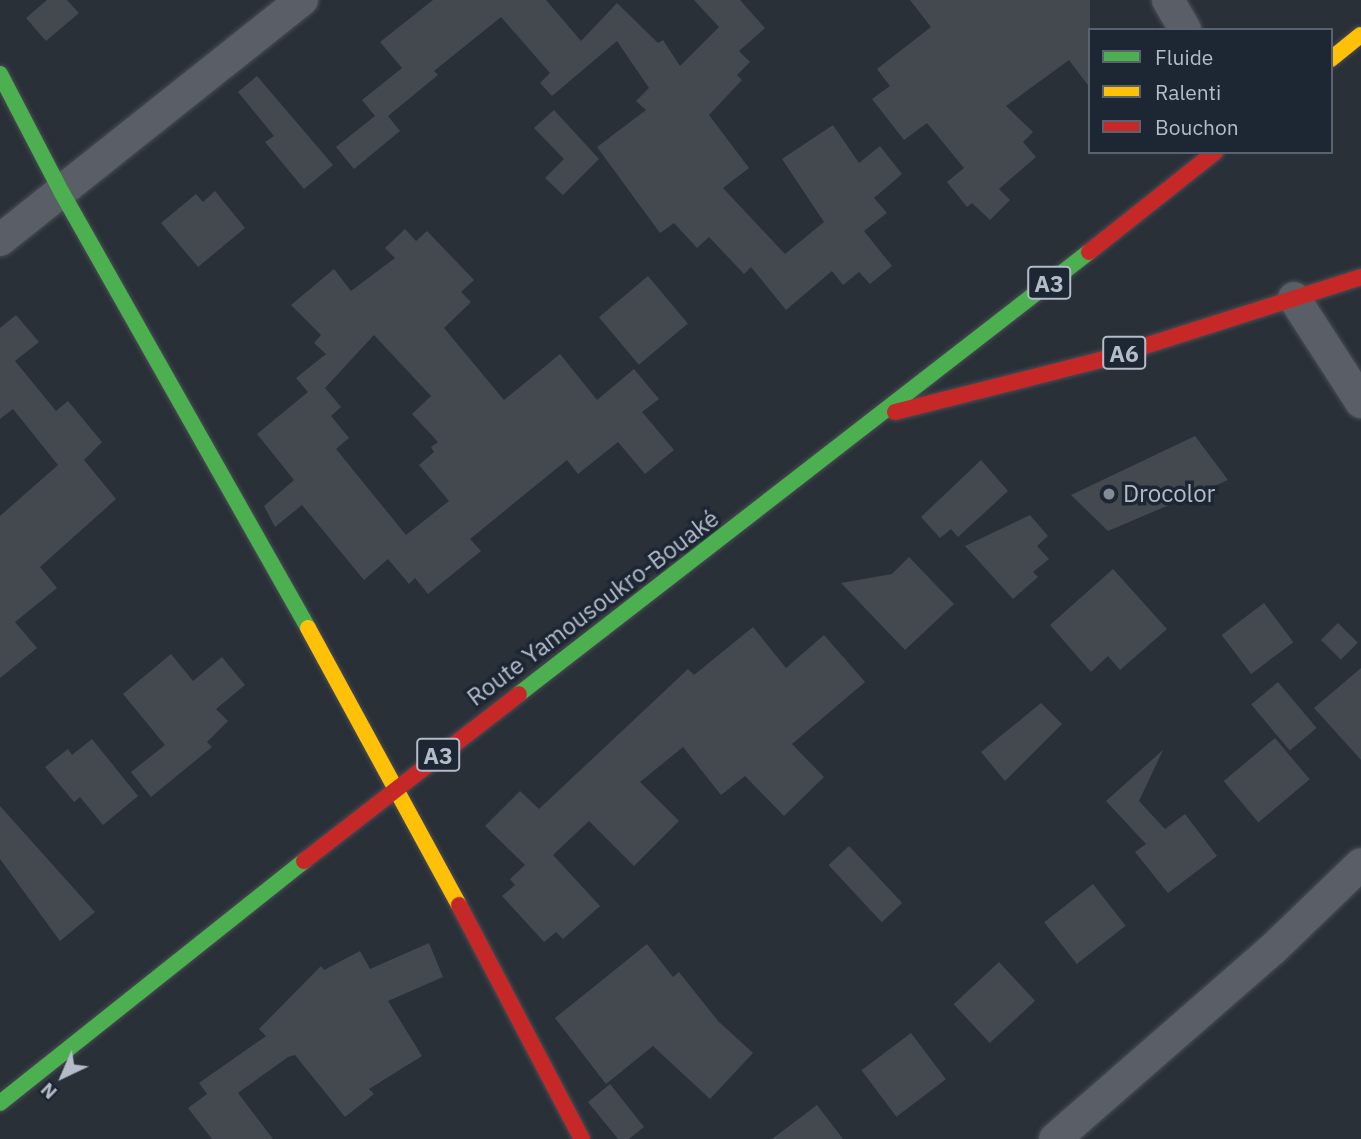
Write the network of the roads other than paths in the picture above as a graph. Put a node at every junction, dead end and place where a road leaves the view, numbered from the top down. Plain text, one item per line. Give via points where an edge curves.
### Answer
1 (302, 0) edge
2 (1168, 0) edge
3 (1184, 28) edge
4 (1361, 35) edge
5 (1333, 57) edge
6 (0, 74) edge
7 (1212, 154) edge
8 (62, 193) junction
9 (0, 240) edge
10 (1361, 277) edge
11 (1294, 298) junction
12 (1361, 402) edge
13 (883, 414) junction
14 (397, 787) junction
15 (1361, 864) edge
16 (0, 1103) edge
17 (582, 1139) edge
18 (1055, 1139) edge

1 - 8 street
2 - 3 street
4 - 5 main road
6 - 8 main road
7 - 13 main road, Route Yamousoukro-Bouaké / A3
8 - 9 street
8 - 14 main road
10 - 11 main road, A6
11 - 12 street
11 - 13 main road, A6 via 1101,360
13 - 14 main road, Route Yamousoukro-Bouaké / A3
14 - 16 main road, Route Yamousoukro-Bouaké / A3
14 - 17 main road
15 - 18 street via 1273,948

